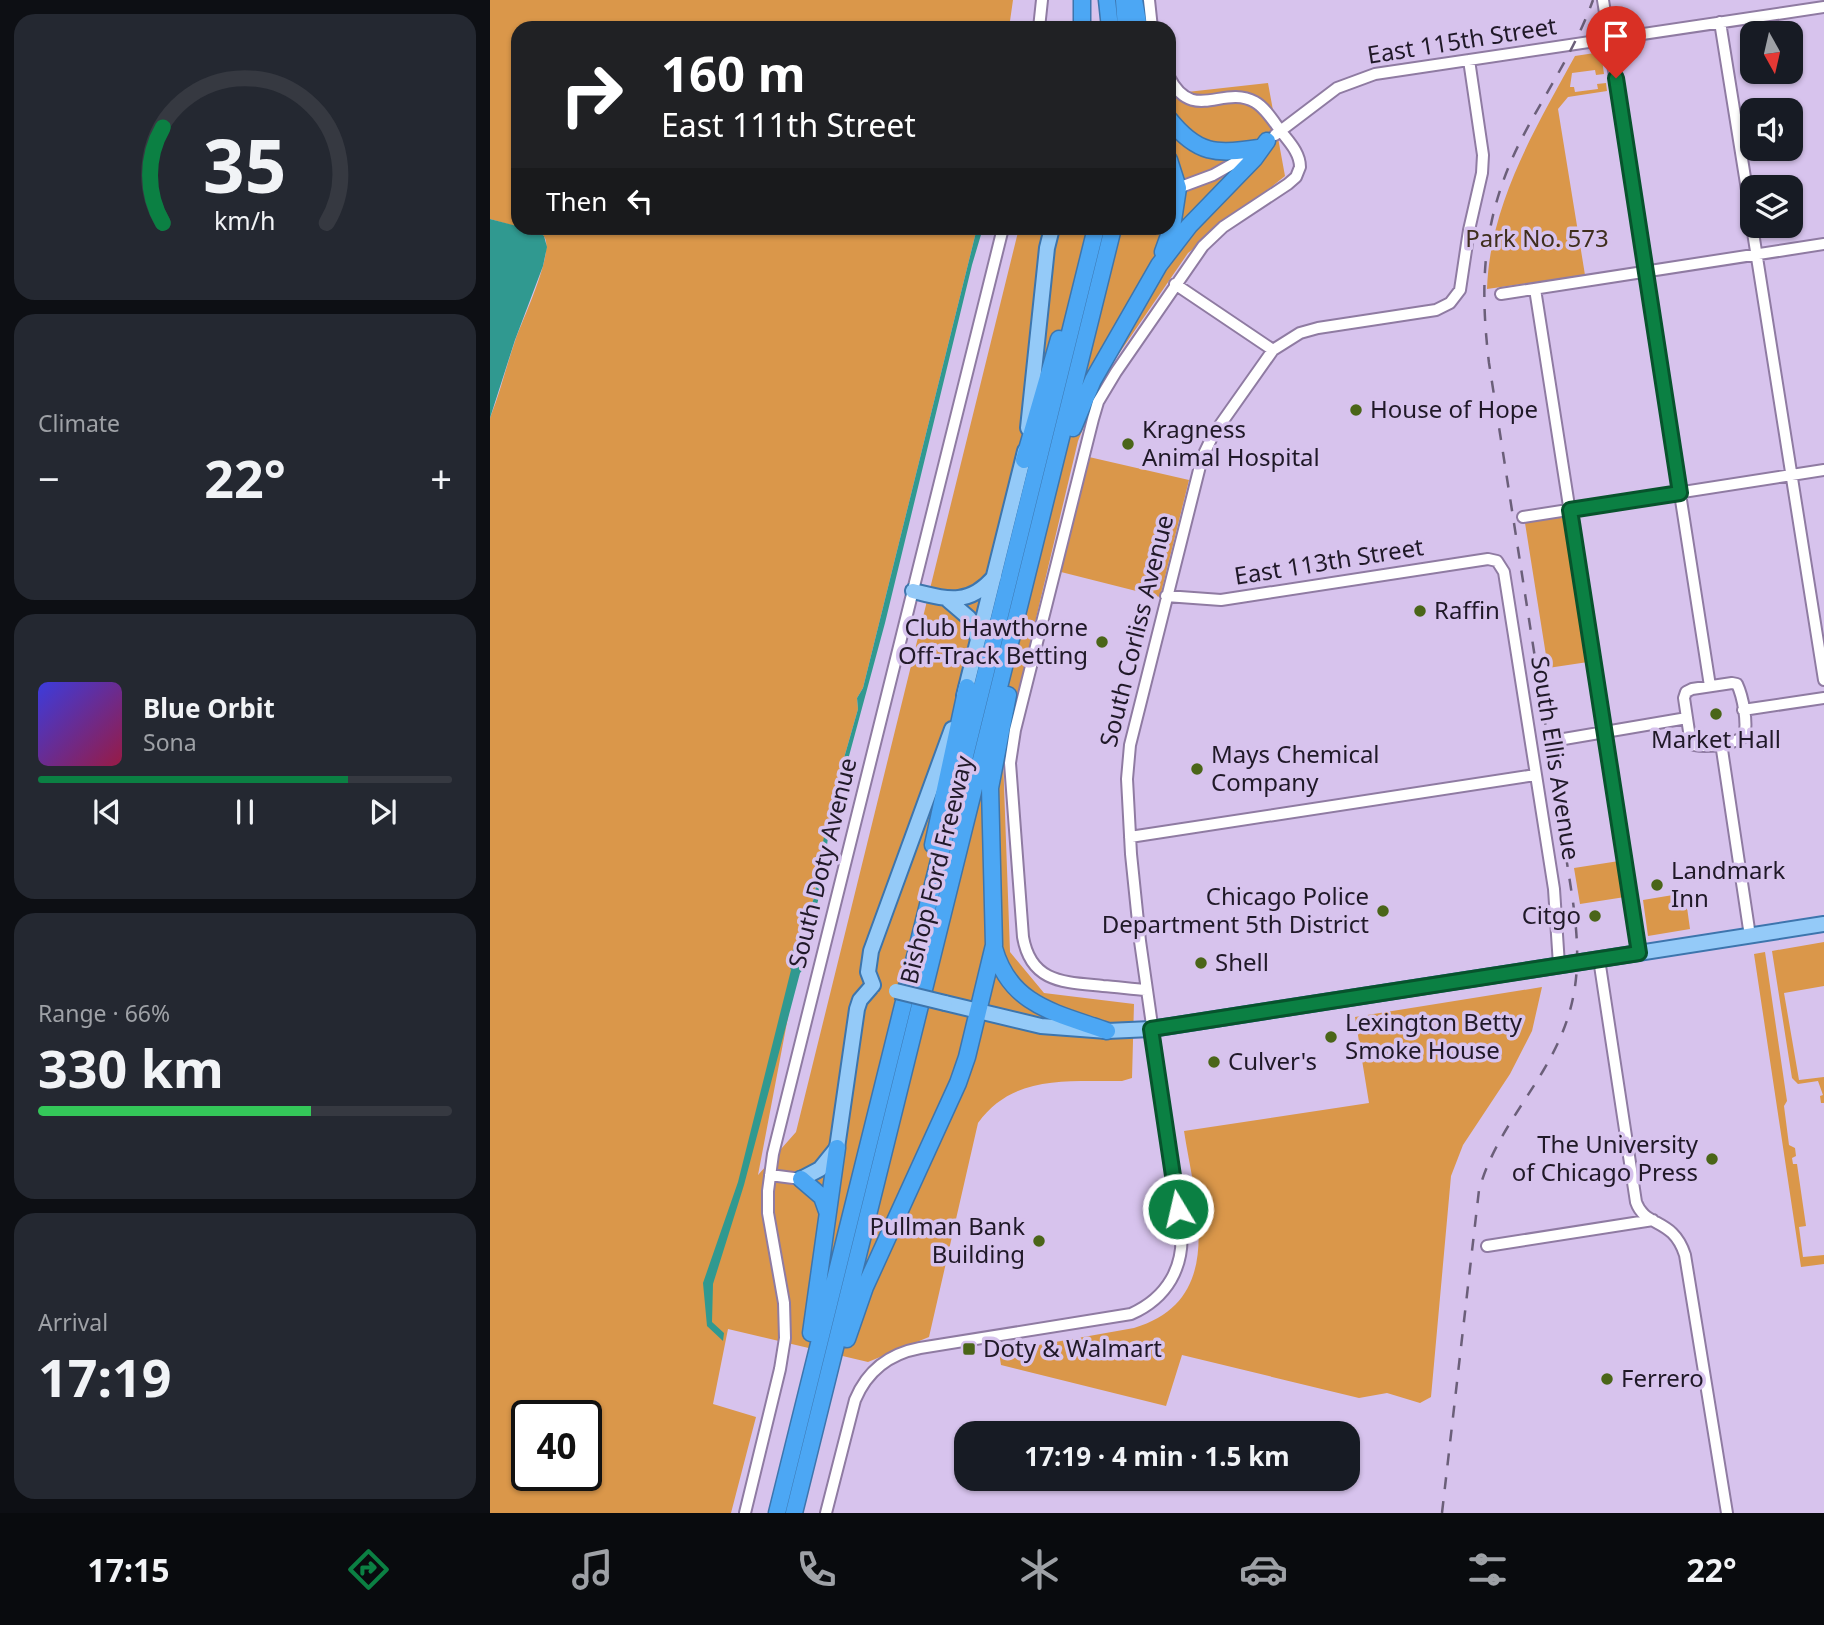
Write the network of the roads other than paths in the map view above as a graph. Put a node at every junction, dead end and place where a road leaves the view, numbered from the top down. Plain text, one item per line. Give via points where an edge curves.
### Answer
1 (1042, 0) edge
2 (1107, 0) edge
3 (1124, 0) edge
4 (1134, 0) edge
5 (1149, 0) edge
6 (1603, 0) edge
7 (1824, 7) edge
8 (1040, 21) edge
9 (1109, 21) edge
10 (1126, 21) edge
11 (1138, 21) edge
12 (1151, 21) edge
13 (1720, 22) junction
14 (1609, 39) junction
15 (1469, 60) junction
16 (1176, 87) edge
17 (1176, 127) edge
18 (1269, 140) junction
19 (1744, 175) edge
20 (1176, 188) edge
21 (1001, 235) edge
22 (1050, 235) edge
23 (1094, 235) edge
24 (1111, 235) edge
25 (1169, 235) edge
26 (1754, 238) edge
27 (1824, 244) edge
28 (1757, 254) junction
29 (1088, 265) junction
30 (1159, 265) junction
31 (1646, 272) junction
32 (1175, 284) junction
33 (1535, 289) junction
34 (1501, 295) dead end
35 (1273, 349) junction
36 (1024, 460) junction
37 (1054, 468) junction
38 (1824, 470) edge
39 (1792, 475) junction
40 (1680, 493) junction
41 (1570, 510) junction
42 (1523, 517) dead end
43 (1497, 561) joint
44 (994, 577) junction
45 (913, 591) junction
46 (1166, 596) junction
47 (948, 600) junction
48 (1019, 610) junction
49 (978, 642) junction
50 (1824, 681) edge
51 (1710, 686) junction
52 (967, 687) junction
53 (1824, 698) edge
54 (1743, 710) junction
55 (1687, 718) junction
56 (1605, 733) junction
57 (1558, 740) dead end
58 (1720, 743) junction
59 (1535, 775) junction
60 (1130, 836) junction
61 (1824, 925) edge
62 (922, 931) junction
63 (1750, 936) junction
64 (993, 946) junction
65 (1639, 953) junction
66 (1599, 959) junction
67 (1559, 965) junction
68 (873, 985) junction
69 (1146, 990) junction
70 (978, 1010) junction
71 (1151, 1029) junction
72 (1107, 1031) junction
73 (837, 1148) junction
74 (769, 1175) junction
75 (801, 1179) junction
76 (828, 1215) junction
77 (1653, 1220) junction
78 (1487, 1246) dead end
79 (828, 1382) junction
80 (797, 1431) junction
81 (745, 1513) edge
82 (777, 1513) edge
83 (794, 1513) edge
84 (826, 1513) edge
85 (1727, 1513) edge

1 - 8 street
2 - 9 highway
3 - 10 highway
4 - 11 highway
5 - 12 street
6 - 14 street
7 - 13 street, East 115th Street
13 - 14 street, East 115th Street
13 - 19 street
14 - 15 street, East 115th Street
14 - 31 street
15 - 18 street, East 115th Street via 1350,82
15 - 35 street via 1483,164 1456,297 1436,310 1309,330
16 - 18 street via 1190,100 1239,97 1254,102
17 - 18 highway via 1206,150 1227,152
18 - 20 street, East 115th Street via 1245,159
18 - 30 highway
18 - 32 street via 1294,149 1300,162 1296,177 1213,235
21 - 45 street, South Doty Avenue
22 - 36 main road
23 - 29 highway, Bishop Ford Freeway
24 - 37 highway, Bishop Ford Freeway
25 - 30 highway
26 - 28 street
27 - 28 street
28 - 31 street
28 - 39 street
29 - 36 highway via 1068,309
29 - 62 highway, Bishop Ford Freeway
30 - 37 highway via 1093,380
31 - 33 street
31 - 40 street
32 - 35 street
32 - 69 street via 1098,402 1011,754 1028,957 1041,972 1061,982
33 - 34 street
33 - 41 street
35 - 46 street, South Corliss Avenue via 1202,458
36 - 44 main road
37 - 48 highway, Bishop Ford Freeway
38 - 39 street
39 - 40 street
39 - 50 street
40 - 41 street
40 - 51 street
41 - 42 street
41 - 56 street
43 - 46 street, East 113th Street via 1221,600
43 - 59 street, South Ellis Avenue via 1504,572
44 - 47 main road via 974,594
44 - 49 main road
45 - 47 main road
45 - 74 street, South Doty Avenue
46 - 60 street, South Corliss Avenue via 1130,745 1126,788
47 - 49 main road via 969,618
48 - 64 highway via 1017,650 990,788
48 - 79 highway, Bishop Ford Freeway
49 - 52 main road
51 - 54 street via 1737,684
51 - 55 street via 1686,692
52 - 62 highway via 923,889
52 - 68 main road via 871,951 868,972
53 - 54 street
54 - 58 street via 1744,737
55 - 56 street
55 - 58 street via 1694,745
56 - 57 street
56 - 65 street
58 - 63 street
59 - 60 street
59 - 67 street, South Ellis Avenue via 1554,889
60 - 69 street, South Corliss Avenue
61 - 63 main road
62 - 80 highway, Bishop Ford Freeway
63 - 65 main road
64 - 70 highway
64 - 72 highway via 1019,993 1051,1011
65 - 66 main road
66 - 67 main road
66 - 77 street via 1636,1202
67 - 71 main road
68 - 70 main road, bridge
68 - 73 main road via 857,1009
69 - 71 street, South Corliss Avenue
70 - 72 main road via 1041,1026
70 - 79 highway via 958,1083 865,1287
71 - 72 main road
71 - 84 street via 1182,1237 1178,1266 1169,1284 1152,1303 1131,1314 920,1348 881,1364 855,1400
73 - 75 main road via 820,1169
73 - 76 highway
74 - 75 street
74 - 81 street, South Doty Avenue via 768,1213 784,1303 785,1338
75 - 76 highway via 822,1197
76 - 80 highway
77 - 78 street
77 - 85 street via 1673,1231 1685,1255
79 - 83 highway, Bishop Ford Freeway
80 - 82 highway, Bishop Ford Freeway

